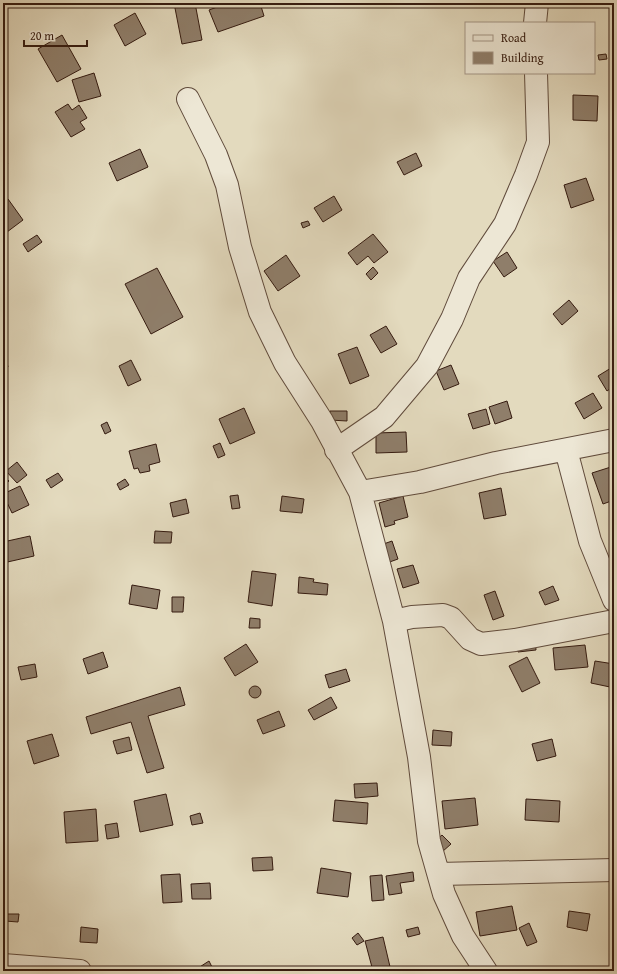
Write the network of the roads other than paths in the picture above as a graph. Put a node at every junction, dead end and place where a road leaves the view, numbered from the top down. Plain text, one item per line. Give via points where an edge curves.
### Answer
1 (538, 3) edge
2 (535, 22) edge
3 (536, 74) edge
4 (188, 99) dead end
5 (614, 440) edge
6 (336, 450) junction
7 (566, 450) junction
8 (360, 492) junction
9 (614, 600) edge
10 (394, 621) junction
11 (614, 621) edge
12 (614, 870) edge
13 (438, 874) junction
14 (3, 965) edge
15 (80, 971) edge
16 (486, 971) edge

1 - 2 street
3 - 6 street via 538,142 505,224 469,278 452,319 427,366 384,417
4 - 6 street via 227,185 240,247 260,312 285,363 322,421
5 - 7 street
6 - 8 street
7 - 8 street via 496,463 420,482
7 - 9 street via 590,541
8 - 10 street
10 - 11 street via 443,615 450,618 470,639 481,644
10 - 13 street via 419,757 430,841
12 - 13 street
13 - 16 street via 463,936
14 - 15 street

